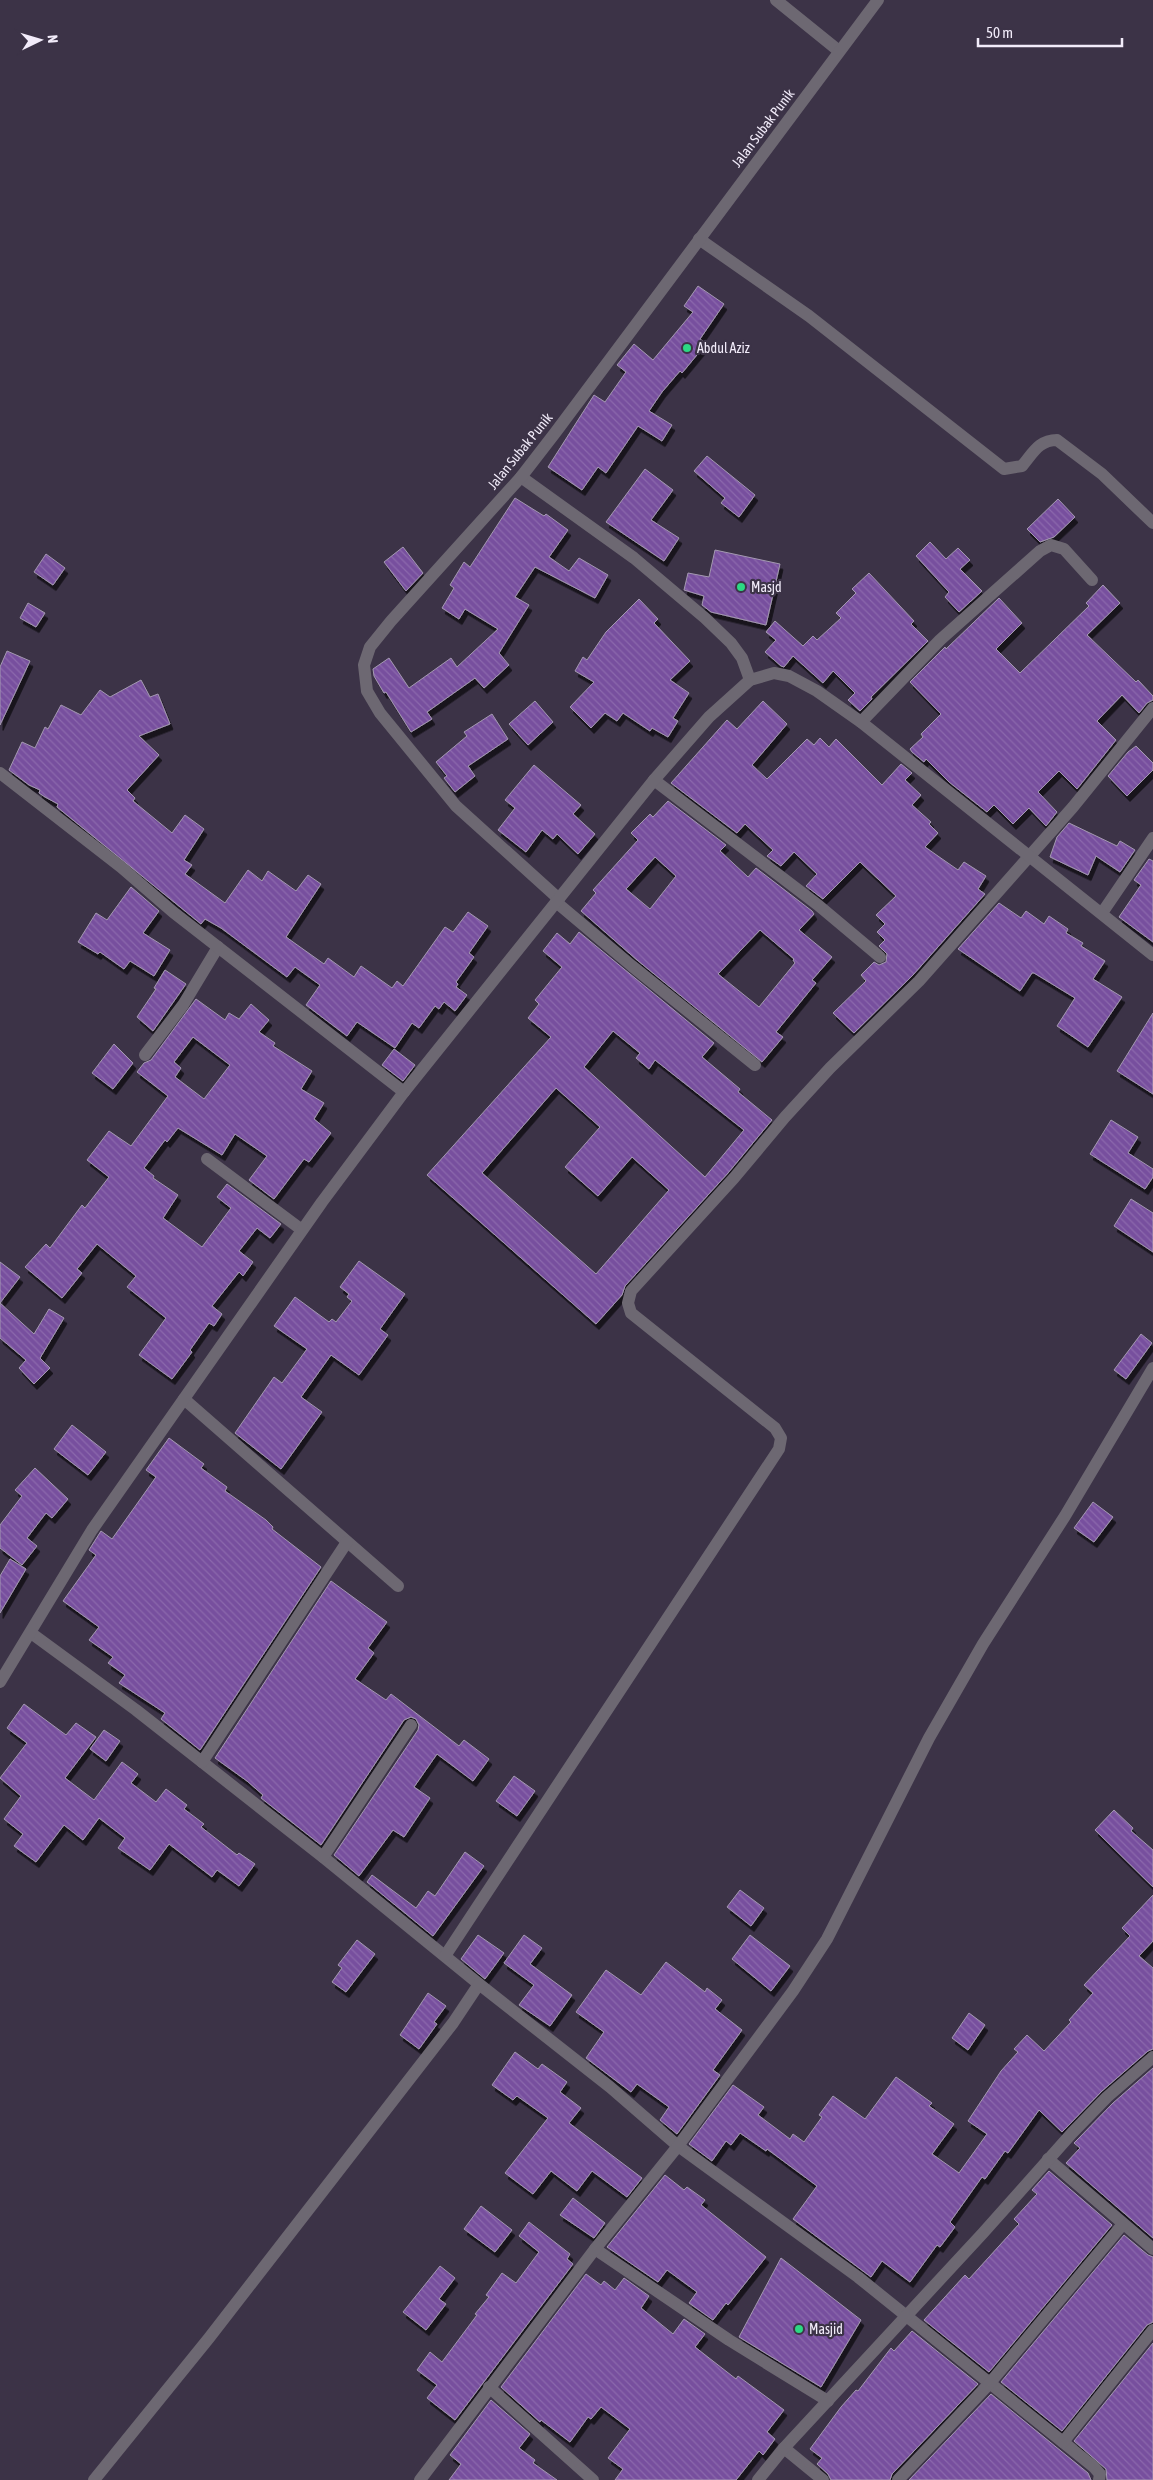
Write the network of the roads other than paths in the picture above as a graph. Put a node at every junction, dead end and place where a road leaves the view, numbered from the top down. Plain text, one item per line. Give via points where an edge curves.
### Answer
1 (776, 0) edge
2 (878, 0) edge
3 (839, 52) junction
4 (699, 239) junction
5 (520, 477) junction
6 (1153, 523) edge
7 (1092, 580) dead end
8 (750, 680) junction
9 (1153, 708) edge
10 (861, 722) junction
11 (0, 773) edge
12 (654, 780) junction
13 (1153, 838) edge
14 (1030, 857) junction
15 (558, 901) junction
16 (1102, 913) junction
17 (218, 948) junction
18 (1153, 955) edge
19 (880, 957) dead end
20 (146, 1056) dead end
21 (755, 1065) dead end
22 (404, 1092) junction
23 (207, 1159) dead end
24 (302, 1230) junction
25 (1153, 1368) edge
26 (184, 1399) junction
27 (347, 1542) junction
28 (398, 1586) dead end
29 (31, 1633) junction
30 (0, 1682) edge
31 (412, 1725) dead end
32 (202, 1762) junction
33 (324, 1857) junction
34 (445, 1956) junction
35 (479, 1984) junction
36 (1153, 2058) edge
37 (678, 2146) junction
38 (1048, 2159) junction
39 (1123, 2224) junction
40 (595, 2249) junction
41 (1153, 2249) edge
42 (905, 2317) junction
43 (1153, 2330) edge
44 (989, 2384) junction
45 (489, 2387) junction
46 (828, 2401) junction
47 (1063, 2442) junction
48 (784, 2448) junction
49 (94, 2480) edge
50 (420, 2480) edge
51 (593, 2480) edge
52 (758, 2480) edge
53 (823, 2480) edge
54 (898, 2480) edge
55 (1099, 2480) edge

1 - 3 street
2 - 3 street, Jalan Subak Punik
3 - 4 street, Jalan Subak Punik
4 - 5 street, Jalan Subak Punik
4 - 6 street via 825,328 1004,469 1022,466 1039,445 1057,440 1102,474
5 - 8 street via 634,558 705,618 742,658
5 - 15 street, Jalan Subak Punik via 370,648 364,665 364,679 380,713 456,806
7 - 10 street via 1064,550 1051,545 1040,551 940,640
8 - 10 street via 774,673 789,676
8 - 12 street via 709,717
9 - 14 street
10 - 14 street
11 - 17 street via 121,866
12 - 15 street
12 - 19 street via 818,905
13 - 16 street
14 - 16 street
14 - 34 street via 919,981 785,1116 632,1291 628,1303 630,1313 775,1428 781,1443 768,1469
15 - 21 street, Jalan Subak Punik via 639,972
15 - 22 street
16 - 18 street
17 - 20 street
17 - 22 street
22 - 24 street
23 - 24 street
24 - 26 street
25 - 37 street via 929,1738 827,1939 793,1991
26 - 27 street
26 - 29 street via 92,1530
27 - 28 street
27 - 32 street
29 - 30 street
29 - 32 street
31 - 33 street
32 - 33 street
33 - 34 street
34 - 35 street
35 - 37 street via 610,2087
35 - 49 street via 453,2023 215,2330
36 - 38 street via 1107,2097
37 - 40 street
37 - 42 street via 858,2277
38 - 39 street
38 - 42 street
39 - 41 street
39 - 44 street
40 - 45 street
40 - 46 street via 729,2340
42 - 44 street
42 - 46 street
43 - 47 street
44 - 47 street
44 - 54 street
45 - 50 street
45 - 51 street
46 - 48 street
47 - 55 street via 1094,2467 1100,2474
48 - 52 street
48 - 53 street

